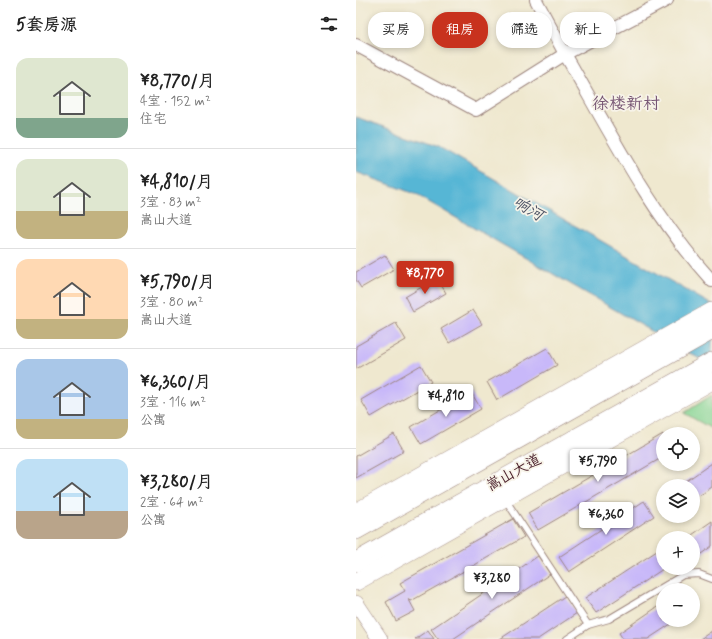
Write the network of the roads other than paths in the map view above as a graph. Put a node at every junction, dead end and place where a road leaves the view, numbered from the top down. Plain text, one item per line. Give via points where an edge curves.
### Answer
1 (536, 0) edge
2 (667, 0) edge
3 (356, 45) edge
4 (565, 54) junction
5 (712, 281) edge
6 (712, 311) edge
7 (712, 330) edge
8 (712, 362) edge
9 (712, 382) edge
10 (500, 491) junction
11 (356, 512) edge
12 (356, 530) edge
13 (356, 562) edge
14 (712, 579) edge
15 (356, 582) edge
16 (356, 603) edge
17 (588, 625) junction
18 (380, 639) edge
19 (567, 639) edge

1 - 4 street
2 - 4 street
3 - 4 street via 476,110
4 - 5 street via 650,200
6 - 11 main road
7 - 12 main road, 嵩山大道
8 - 10 main road, 嵩山大道
9 - 10 main road
10 - 13 main road, 嵩山大道
10 - 15 main road
10 - 17 lane
14 - 17 lane via 699,574 684,575 609,619
16 - 18 street
17 - 19 lane

